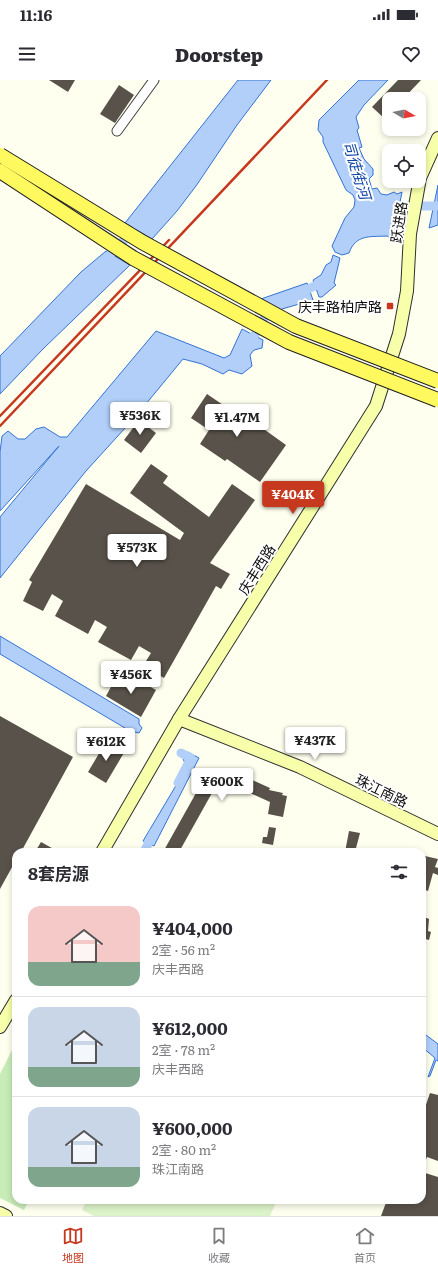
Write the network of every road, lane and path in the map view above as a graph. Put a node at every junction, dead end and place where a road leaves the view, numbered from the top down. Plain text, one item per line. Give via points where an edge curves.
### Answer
1 (154, 80) edge
2 (117, 131) dead end
3 (438, 138) edge
4 (0, 155) edge
5 (0, 171) edge
6 (407, 291) joint
7 (438, 380) edge
8 (438, 400) edge
9 (179, 719) junction
10 (438, 834) edge
11 (104, 848) edge
12 (12, 1007) edge
13 (0, 1027) edge
14 (0, 1213) edge
15 (6, 1216) edge

1 - 2 street
3 - 6 street, 跃进路 via 420,178 410,234
4 - 7 main road, bridge via 142,242 296,326
5 - 8 main road, bridge via 133,258 289,342
6 - 9 street, 庆丰西路 via 399,334 376,406
9 - 10 street, 珠江南路 via 300,767
9 - 11 street, 庆丰西路
12 - 13 street
14 - 15 street

